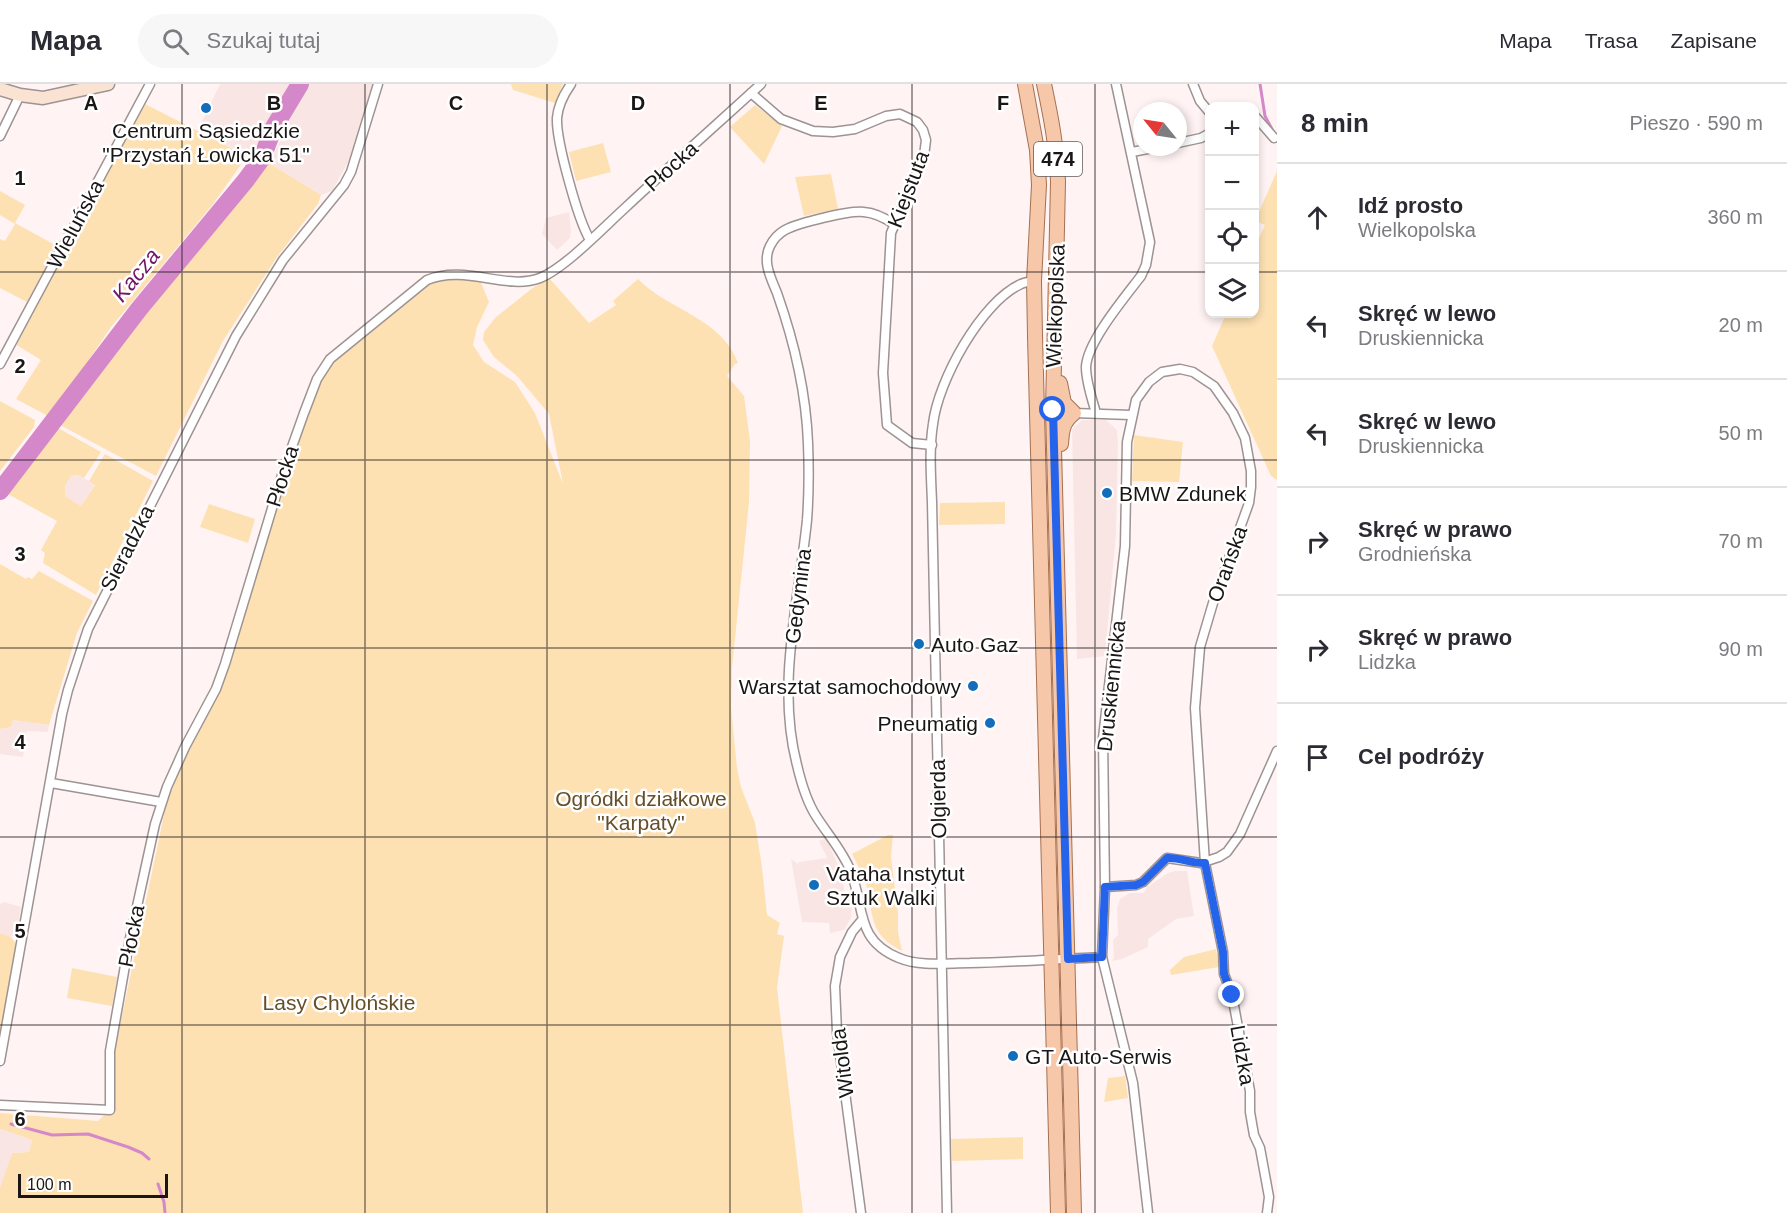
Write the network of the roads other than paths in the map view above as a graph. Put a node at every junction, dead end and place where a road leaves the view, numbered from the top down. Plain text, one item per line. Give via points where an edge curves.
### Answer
1 (108, 84) edge
2 (150, 84) edge
3 (378, 84) edge
4 (571, 84) edge
5 (761, 84) edge
6 (1025, 84) edge
7 (1044, 84) edge
8 (1116, 84) edge
9 (1193, 84) edge
10 (0, 89) edge
11 (60, 90) edge
12 (751, 93) junction
13 (20, 96) junction
14 (1205, 108) edge
15 (1259, 121) edge
16 (0, 136) edge
17 (1205, 136) edge
18 (1274, 138) dead end
19 (1187, 141) edge
20 (1132, 152) joint
21 (894, 224) junction
22 (590, 240) junction
23 (1034, 281) junction
24 (1054, 336) junction
25 (0, 364) edge
26 (1074, 413) junction
27 (1096, 413) junction
28 (1131, 415) junction
29 (932, 445) junction
30 (1055, 496) junction
31 (1277, 751) edge
32 (51, 783) junction
33 (161, 802) junction
34 (1205, 863) junction
35 (1105, 887) junction
36 (862, 920) junction
37 (1102, 957) junction
38 (1068, 959) junction
39 (1051, 960) junction
40 (942, 963) junction
41 (0, 1061) edge
42 (0, 1105) edge
43 (861, 1213) edge
44 (947, 1213) edge
45 (1058, 1213) edge
46 (1074, 1213) edge
47 (1148, 1213) edge
48 (1267, 1213) edge

1 - 11 street
2 - 25 street, Wieluńska
3 - 32 street, Sieradzka via 351,172 283,260 236,336 88,629 68,690
4 - 22 street via 560,105 557,132 580,220
5 - 12 street, Płocka
6 - 23 main road, Wielkopolska / 474 via 1039,185
7 - 24 main road, Wielkopolska / 474 via 1058,155
8 - 20 street
9 - 14 street
10 - 13 street
11 - 13 street via 43,98
12 - 21 street, Kiejstuta via 781,119 813,131 855,129 893,114 917,122 923,130 926,148
12 - 22 street, Płocka
13 - 16 street
15 - 18 street
17 - 19 street
20 - 27 street via 1149,254 1141,276 1093,343 1087,378
21 - 29 street, Kiejstuta via 889,247 883,373 887,425 912,443
21 - 36 street, Gedymina via 879,215 853,211 801,224 777,236 766,261 794,348 808,436 807,520 789,685 796,760 814,813 851,870
22 - 33 street, Płocka via 552,271 533,280 457,273 427,280 322,369 283,472 216,689
23 - 29 street, Olgierda via 1021,284 1004,296 961,350 939,400
23 - 39 main road, Wielkopolska / 474
24 - 26 main road via 1062,397
24 - 30 main road, Wielkopolska / 474
26 - 27 street
26 - 30 main road via 1062,429
27 - 28 street
28 - 34 street, Orańska via 1142,390 1162,372 1193,372 1225,399 1249,454 1249,503 1200,646 1196,708
28 - 35 street, Druskiennicka via 1125,546 1103,738
29 - 40 street, Olgierda
30 - 38 main road, Wielkopolska / 474
31 - 34 street via 1240,834 1227,852
32 - 33 street
32 - 41 street, Sieradzka
33 - 42 street, Płocka via 110,1051 110,1110
34 - 35 street via 1167,858 1143,882
34 - 48 street, Lidzka via 1250,1091 1254,1135 1269,1197
35 - 37 street, Druskiennicka
36 - 40 street, Gedymina via 872,939 897,957 911,962
36 - 43 street, Witolda via 840,957 835,986 837,1032
37 - 38 street
37 - 47 street, Druskiennicka via 1133,1083
38 - 39 street
38 - 46 main road, Wielkopolska / 474
39 - 40 street, Gedymina
39 - 45 main road, Wielkopolska / 474
40 - 44 street, Olgierda

